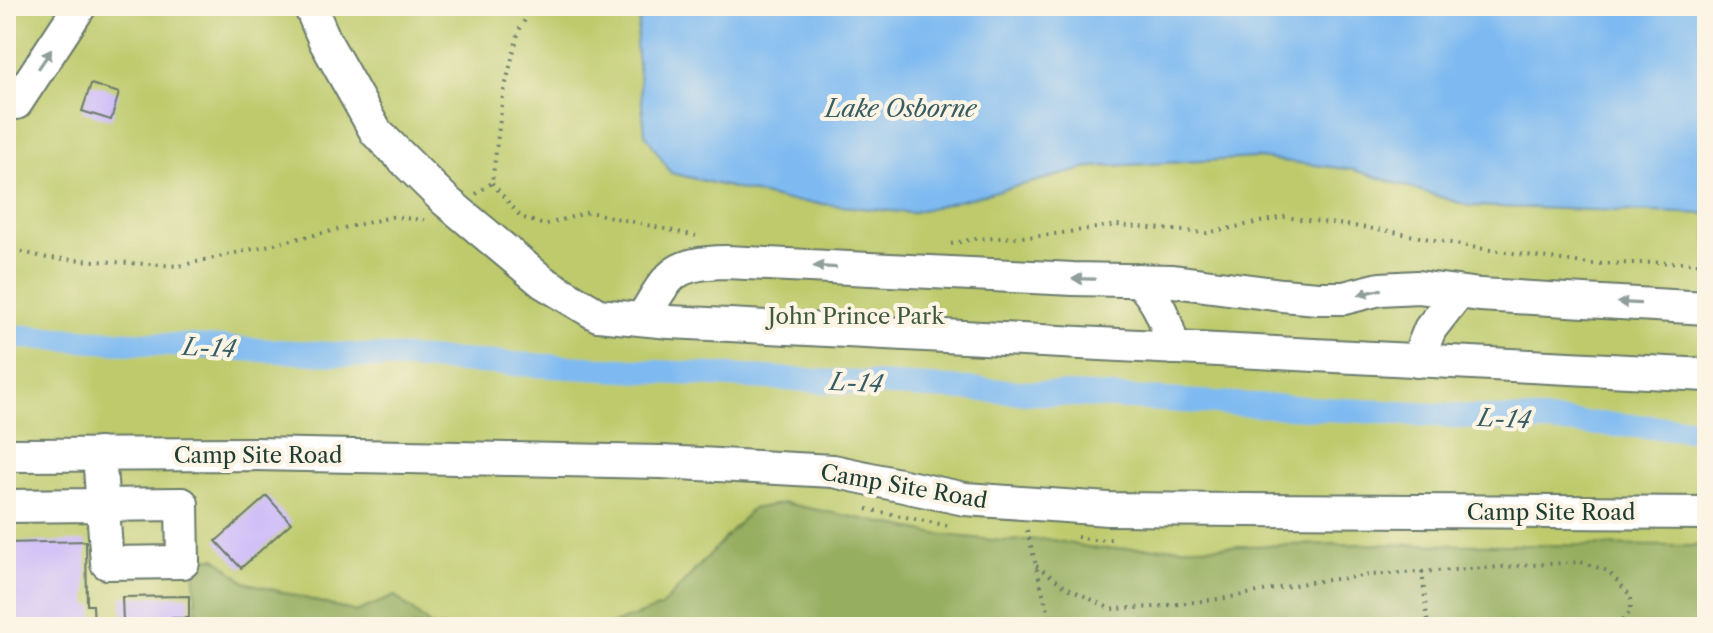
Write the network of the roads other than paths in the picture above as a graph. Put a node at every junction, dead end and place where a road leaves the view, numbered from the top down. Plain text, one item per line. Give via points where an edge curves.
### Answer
1 (80, 6) edge
2 (310, 6) edge
3 (6, 103) edge
4 (1139, 280) junction
5 (1458, 293) junction
6 (1707, 308) edge
7 (642, 319) junction
8 (1173, 348) junction
9 (1417, 361) junction
10 (1707, 375) edge
11 (99, 454) junction
12 (6, 455) edge
13 (6, 506) edge
14 (1707, 513) edge

3 -> 1 street via 16,103
2 - 7 street via 376,132 455,208 543,282 598,315
5 -> 4 street via 1399,287 1318,298
4 -> 7 street via 704,262 668,279
4 - 8 street via 1165,317
6 -> 5 street
5 - 9 street via 1430,329
7 - 8 street
8 - 9 street
9 - 10 street
11 - 12 street, Camp Site Road
11 - 13 street via 103,505
11 - 14 street, Camp Site Road via 708,464 833,471 965,499 1108,509

